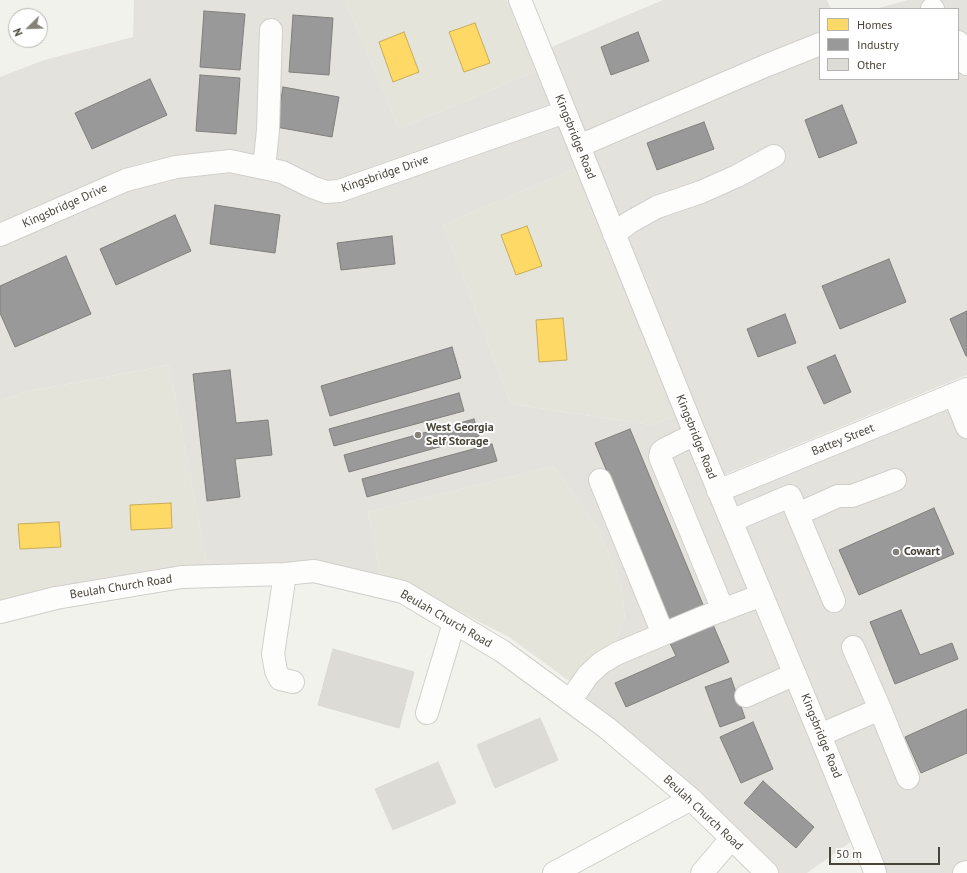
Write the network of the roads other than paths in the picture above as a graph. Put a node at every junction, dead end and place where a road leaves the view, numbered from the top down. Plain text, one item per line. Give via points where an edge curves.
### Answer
1 (520, 0) edge
2 (271, 30) dead end
3 (819, 44) edge
4 (959, 44) edge
5 (967, 64) edge
6 (565, 112) junction
7 (579, 146) junction
8 (774, 156) dead end
9 (264, 168) junction
10 (0, 234) edge
11 (614, 234) junction
12 (961, 391) edge
13 (967, 427) edge
14 (695, 434) junction
15 (600, 480) dead end
16 (895, 480) dead end
17 (718, 491) junction
18 (798, 514) junction
19 (731, 521) junction
20 (284, 574) junction
21 (762, 595) junction
22 (834, 601) dead end
23 (723, 610) junction
24 (0, 612) edge
25 (454, 623) junction
26 (663, 634) junction
27 (853, 647) dead end
28 (795, 674) junction
29 (293, 682) dead end
30 (746, 696) dead end
31 (570, 701) junction
32 (880, 710) junction
33 (427, 713) dead end
34 (820, 735) junction
35 (908, 778) dead end
36 (691, 799) junction
37 (731, 839) junction
38 (875, 871) edge
39 (554, 873) edge
40 (702, 873) edge
41 (767, 873) edge

1 - 6 street, Kingsbridge Road
2 - 9 street via 268,130
3 - 7 street
4 - 5 street
6 - 7 street, Kingsbridge Road
6 - 9 street, Kingsbridge Drive via 339,191 326,192 282,172
7 - 11 street, Kingsbridge Road
8 - 11 street via 701,192 657,207
9 - 10 street, Kingsbridge Drive via 230,161 176,167 126,180
11 - 14 street, Kingsbridge Road
12 - 13 street
12 - 17 street, Battey Street
14 - 17 street, Kingsbridge Road
14 - 23 street via 665,448 660,457
15 - 26 street
16 - 18 street via 852,496 838,496
17 - 19 street, Kingsbridge Road
18 - 19 street via 790,496
18 - 22 street
19 - 21 street, Kingsbridge Road
20 - 24 street, Beulah Church Road via 182,577 56,598
20 - 25 street, Beulah Church Road via 314,571 404,592
20 - 29 street via 273,654 280,678
21 - 23 street
21 - 28 street, Kingsbridge Road
23 - 26 street
25 - 31 street, Beulah Church Road via 502,651
25 - 33 street
26 - 31 street via 601,663 588,675
27 - 32 street
28 - 30 street
28 - 34 street, Kingsbridge Road
31 - 36 street, Beulah Church Road via 607,728
32 - 34 street
32 - 35 street
34 - 38 street, Kingsbridge Road
36 - 37 street, Beulah Church Road
36 - 39 street
37 - 40 street
37 - 41 street, Beulah Church Road

